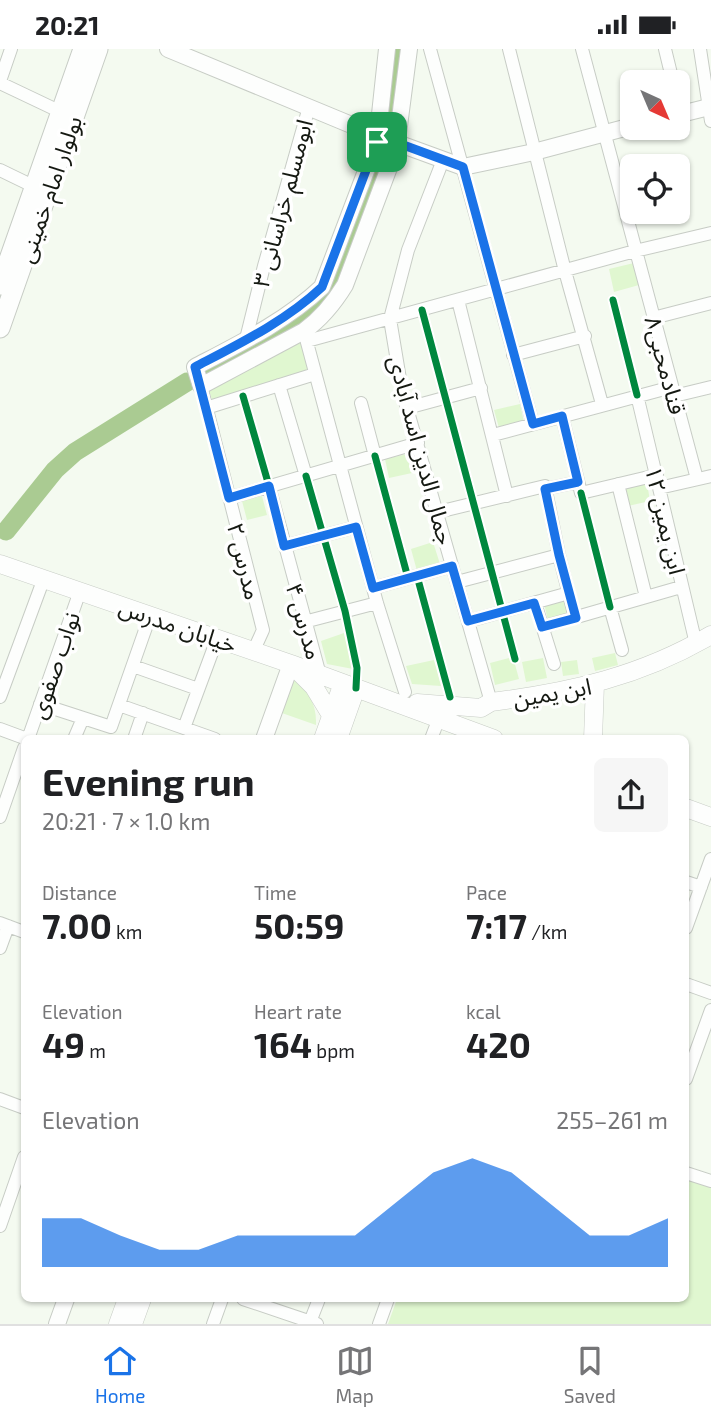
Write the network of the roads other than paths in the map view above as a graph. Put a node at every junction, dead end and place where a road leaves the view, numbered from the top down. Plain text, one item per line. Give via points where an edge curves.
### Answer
1 (11, 49) edge
2 (83, 49) edge
3 (98, 49) edge
4 (168, 49) edge
5 (387, 49) edge
6 (409, 49) edge
7 (430, 49) edge
8 (509, 49) edge
9 (582, 49) edge
10 (665, 49) edge
11 (699, 49) edge
12 (670, 70) edge
13 (0, 82) edge
14 (309, 107) junction
15 (61, 111) junction
16 (690, 112) edge
17 (710, 114) edge
18 (620, 129) edge
19 (605, 132) junction
20 (379, 136) junction
21 (397, 143) junction
22 (534, 152) junction
23 (443, 160) junction
24 (463, 167) junction
25 (0, 170) edge
26 (35, 187) junction
27 (710, 236) edge
28 (635, 251) junction
29 (565, 271) junction
30 (0, 285) edge
31 (496, 290) junction
32 (458, 300) junction
33 (711, 303) edge
34 (653, 318) junction
35 (390, 319) junction
36 (0, 328) edge
37 (585, 335) junction
38 (306, 336) junction
39 (247, 339) junction
40 (513, 355) junction
41 (315, 374) junction
42 (201, 386) junction
43 (279, 386) junction
44 (711, 387) edge
45 (481, 388) junction
46 (673, 391) junction
47 (637, 395) junction
48 (361, 403) dead end
49 (602, 404) junction
50 (206, 408) junction
51 (407, 408) junction
52 (562, 416) junction
53 (533, 424) junction
54 (493, 435) junction
55 (418, 443) junction
56 (375, 456) junction
57 (340, 466) junction
58 (306, 476) junction
59 (711, 476) edge
60 (697, 479) junction
61 (658, 481) junction
62 (618, 484) junction
63 (269, 486) junction
64 (580, 487) junction
65 (545, 488) junction
66 (507, 496) junction
67 (229, 498) junction
68 (438, 512) junction
69 (356, 527) junction
70 (284, 546) junction
71 (559, 555) junction
72 (0, 564) edge
73 (452, 566) junction
74 (44, 578) junction
75 (457, 582) junction
76 (681, 587) junction
77 (373, 588) junction
78 (80, 591) junction
79 (569, 593) junction
80 (646, 597) junction
81 (377, 603) junction
82 (534, 603) junction
83 (610, 607) junction
84 (150, 616) junction
85 (576, 618) junction
86 (468, 621) junction
87 (304, 622) junction
88 (542, 627) junction
89 (217, 639) junction
90 (703, 640) edge
91 (622, 650) dead end
92 (253, 652) junction
93 (290, 664) junction
94 (554, 664) dead end
95 (133, 666) junction
96 (320, 675) junction
97 (595, 684) junction
98 (349, 685) junction
99 (198, 689) junction
100 (405, 692) junction
101 (0, 697) edge
102 (384, 698) junction
103 (491, 702) junction
104 (40, 704) junction
105 (119, 705) junction
106 (143, 713) junction
107 (331, 715) junction
108 (83, 718) junction
109 (439, 718) junction
110 (184, 727) junction
111 (0, 729) edge
112 (29, 735) edge
113 (77, 735) edge
114 (135, 735) edge
115 (204, 735) edge
116 (265, 735) edge
117 (331, 735) edge
118 (332, 735) edge
119 (433, 735) edge
120 (484, 735) edge
121 (593, 735) edge
122 (21, 736) edge
123 (21, 757) edge
124 (11, 785) junction
125 (21, 788) edge
126 (689, 809) edge
127 (0, 817) edge
128 (711, 817) edge
129 (711, 859) edge
130 (689, 883) edge
131 (701, 887) junction
132 (689, 920) edge
133 (4, 924) edge
134 (21, 931) edge
135 (0, 948) edge
136 (689, 985) edge
137 (711, 993) edge
138 (711, 1010) edge
139 (689, 1071) edge
140 (0, 1099) edge
141 (21, 1107) edge
142 (21, 1166) edge
143 (689, 1174) edge
144 (711, 1181) edge
145 (0, 1226) edge
146 (65, 1302) edge
147 (126, 1302) edge
148 (141, 1302) edge
149 (221, 1302) edge
150 (251, 1302) edge
151 (318, 1302) edge
152 (387, 1302) edge
153 (283, 1319) edge
154 (314, 1323) edge
155 (57, 1324) edge
156 (118, 1324) edge
157 (133, 1324) edge
158 (213, 1324) edge
159 (379, 1324) edge

1 - 13 street
2 - 15 main road, بولوار امام خمینی
3 - 36 main road, بولوار امام خمینی
4 - 14 street
5 - 20 street
6 - 21 street
7 - 24 street
8 - 22 street
9 - 19 street, قنادمحبی۸
10 - 12 street
11 - 17 street
13 - 15 street
14 - 20 street
14 - 39 street, ابومسلم خراسانی ۳
15 - 26 main road, بولوار امام خمینی
16 - 17 street
18 - 19 street
19 - 22 street
19 - 28 street, قنادمحبی۸
20 - 21 street
20 - 39 street via 322,287
21 - 23 street
21 - 38 street via 345,285
22 - 24 street
22 - 29 street
23 - 24 street
23 - 35 street via 408,250
24 - 31 street
25 - 26 street
26 - 30 main road, بولوار امام خمینی
27 - 28 street
28 - 29 street
28 - 34 street, قنادمحبی۸
29 - 31 street
29 - 37 street
31 - 32 street
31 - 40 street
32 - 35 street
32 - 45 street
33 - 34 street
34 - 46 street, قنادمحبی۸
35 - 38 street
35 - 51 street, جمال الدین اسد آبادی
37 - 40 street
37 - 49 street
38 - 41 street
38 - 42 street
39 - 42 street via 195,367
40 - 53 street
41 - 43 street
41 - 57 street
42 - 50 street, مدرس ۲
43 - 50 street
43 - 58 street
44 - 46 street
45 - 51 street
45 - 54 street
46 - 47 street
46 - 60 street, قنادمحبی۸
47 - 49 street
47 - 61 street, ابن یمین ۱۲
48 - 56 street
49 - 52 street
50 - 67 street, مدرس ۲
51 - 55 street, جمال الدین اسد آبادی
52 - 53 street
52 - 64 street
53 - 54 street
54 - 66 street
55 - 56 street
55 - 68 street, جمال الدین اسد آبادی
56 - 57 street
57 - 58 street
57 - 69 street
58 - 63 street
59 - 60 street
60 - 61 street
61 - 62 street
61 - 76 street, ابن یمین ۱۲
62 - 64 street
62 - 80 street
63 - 67 street
63 - 70 street, مدرس ۴
64 - 65 street
65 - 66 street
65 - 71 street
66 - 68 street
67 - 92 street, مدرس ۲ via 263,630
68 - 73 street, جمال الدین اسد آبادی
69 - 70 street
69 - 77 street
70 - 87 street, مدرس ۴
71 - 75 street
71 - 79 street
72 - 74 main road, خیابان مدرس
73 - 75 street, جمال الدین اسد آبادی
73 - 77 street
74 - 78 main road, خیابان مدرس
74 - 101 street
75 - 86 street, جمال الدین اسد آبادی
76 - 80 street
76 - 90 street, ابن یمین ۱۲
77 - 81 street
78 - 84 main road, خیابان مدرس
78 - 104 street, نواب صفوی
79 - 82 street
79 - 85 street
80 - 83 street
81 - 87 street
81 - 100 street
82 - 86 street
82 - 88 street
83 - 85 street
83 - 91 street
84 - 89 main road, خیابان مدرس
84 - 95 street
85 - 88 street
86 - 103 street, جمال الدین اسد آبادی
87 - 96 street, مدرس ۴
88 - 94 street
89 - 92 main road, خیابان مدرس
89 - 99 street
90 - 97 main road, ابن یمین via 647,667
92 - 93 main road, خیابان مدرس
93 - 96 main road, خیابان مدرس
93 - 107 main road via 314,687
93 - 116 street
95 - 99 street
95 - 105 street
96 - 98 main road, خیابان مدرس
97 - 103 main road, ابن یمین
97 - 121 main road
98 - 100 main road, خیابان مدرس
98 - 102 main road, خیابان مدرس
98 - 107 main road
98 - 118 main road
99 - 110 street
100 - 103 main road, خیابان مدرس
102 - 103 main road, ابن یمین via 447,707 481,708
102 - 109 main road, خیابان مدرس
104 - 108 street
104 - 112 street, نواب صفوی
105 - 106 street
105 - 108 street via 111,727
106 - 110 street
106 - 114 street
107 - 117 main road
108 - 113 street
109 - 119 street
109 - 120 main road, خیابان مدرس
110 - 115 street
111 - 122 street
123 - 124 street, نواب صفوی
124 - 125 street
124 - 127 street, نواب صفوی
126 - 128 main road
129 - 131 street
130 - 131 street
131 - 132 street
133 - 134 street
133 - 135 street
136 - 137 street
138 - 139 street
140 - 141 street
142 - 145 street
143 - 144 street
146 - 155 street
147 - 156 main road
148 - 157 main road
149 - 158 street
150 - 153 street
151 - 154 street
152 - 159 street
153 - 154 street

